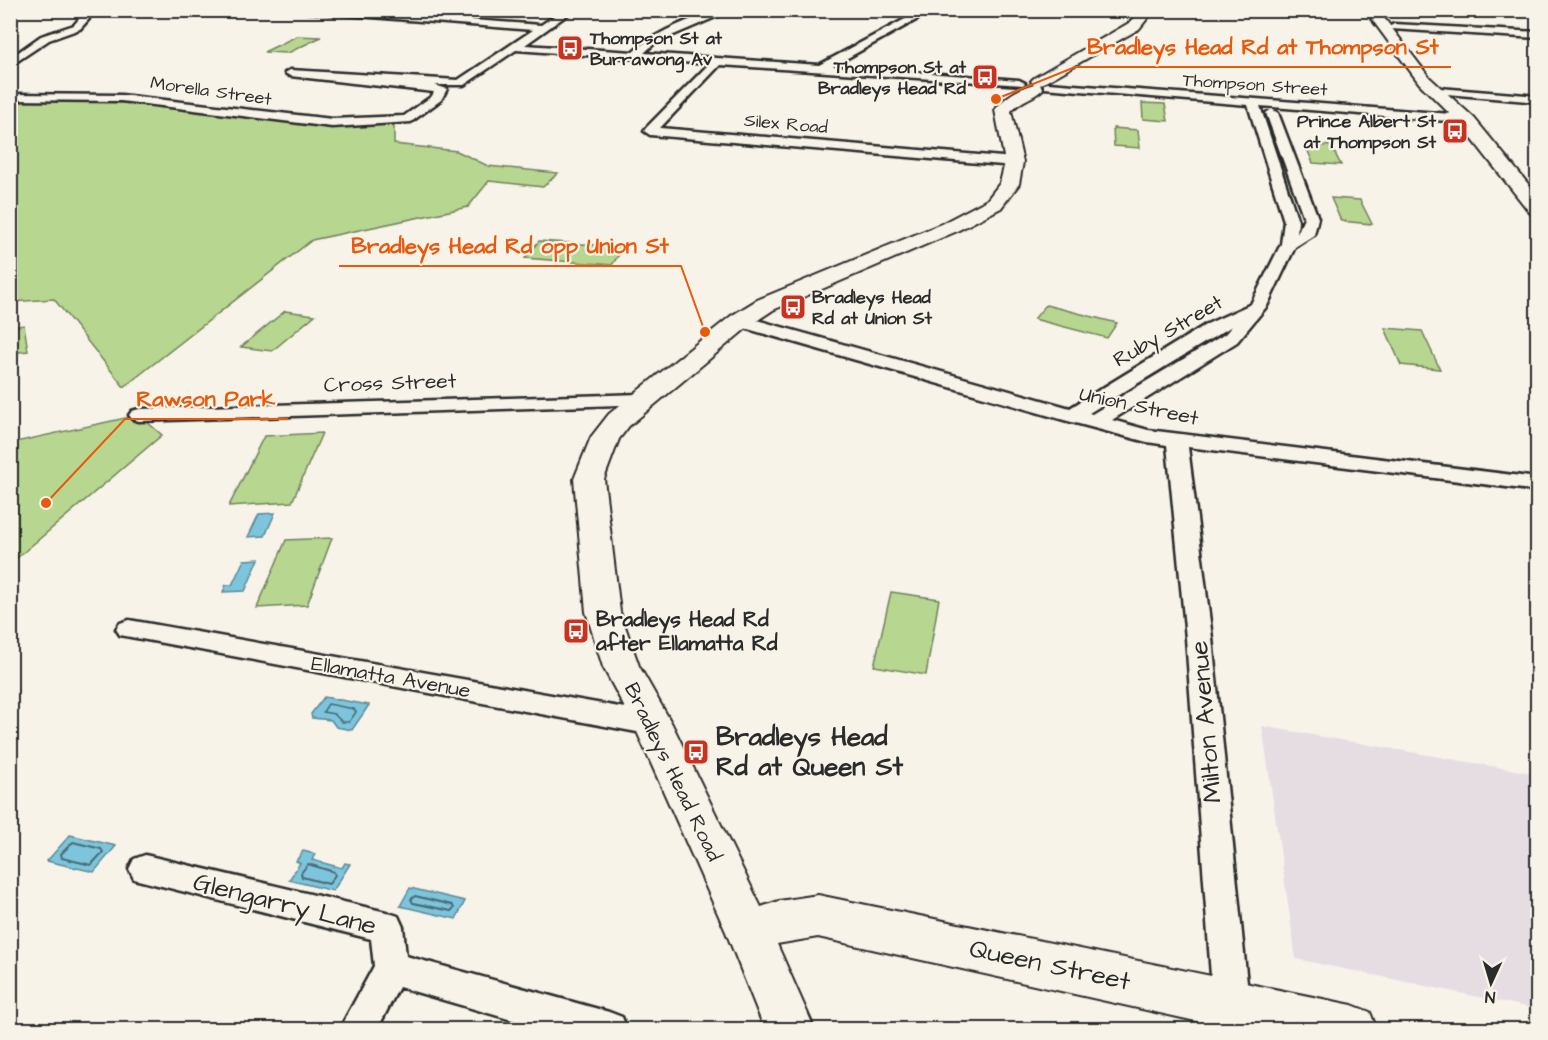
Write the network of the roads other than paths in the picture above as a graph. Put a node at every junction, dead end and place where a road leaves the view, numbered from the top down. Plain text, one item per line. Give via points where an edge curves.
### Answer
1 (80, 10) edge
2 (288, 10) edge
3 (570, 10) edge
4 (728, 10) edge
5 (930, 10) edge
6 (1148, 10) edge
7 (1371, 10) edge
8 (1381, 10) edge
9 (1394, 27) junction
10 (543, 28) junction
11 (1538, 35) edge
12 (515, 47) junction
13 (635, 56) junction
14 (717, 62) junction
15 (10, 63) edge
16 (819, 69) junction
17 (290, 73) dead end
18 (343, 77) junction
19 (1030, 88) junction
20 (1436, 88) junction
21 (10, 97) edge
22 (1538, 99) edge
23 (1253, 102) junction
24 (1269, 104) junction
25 (1460, 117) junction
26 (1014, 162) junction
27 (1538, 210) edge
28 (1538, 228) edge
29 (1289, 244) junction
30 (1259, 306) junction
31 (740, 321) junction
32 (642, 400) junction
33 (139, 415) dead end
34 (1071, 416) junction
35 (1094, 422) junction
36 (1177, 441) junction
37 (1538, 485) edge
38 (129, 629) dead end
39 (653, 724) junction
40 (145, 869) dead end
41 (749, 932) junction
42 (391, 968) junction
43 (1231, 1004) junction
44 (781, 1023) edge
45 (357, 1029) edge
46 (609, 1029) edge
47 (1352, 1029) edge

1 - 15 street via 84,19 77,27 45,38
2 - 10 street
3 - 10 street
4 - 13 street via 651,41
5 - 16 street
6 - 19 main road via 1134,26
7 - 20 main road via 1425,80
8 - 9 main road
9 - 11 street
9 - 20 main road via 1436,81
10 - 12 street
12 - 13 street, Thompson Street
12 - 18 street via 460,83
13 - 14 street, Thompson Street
14 - 16 street, Thompson Street
14 - 26 street, Silex Road via 650,131
16 - 19 street, Thompson Street
17 - 18 street
18 - 21 street, Morella Street via 441,89 437,98 407,119 332,123 121,98
19 - 23 street, Thompson Street
19 - 26 main road, Bradleys Head Road via 1003,110
20 - 22 street
20 - 25 main road
23 - 24 street, Thompson Street
23 - 29 street, Ruby Street via 1290,214
24 - 25 street, Thompson Street
24 - 29 street, Ruby Street via 1311,218 1305,235
25 - 27 main road
25 - 28 main road via 1457,121
26 - 31 main road, Bradleys Head Road via 1010,184 987,209 782,297
29 - 30 street, Ruby Street
30 - 34 street, Ruby Street via 1213,328
30 - 35 street, Ruby Street via 1231,338
31 - 32 main road, Bradleys Head Road
31 - 34 street, Union Street
32 - 33 street, Cross Street
32 - 39 main road, Bradleys Head Road via 605,437 591,468 589,491 603,612 621,667
34 - 35 street, Union Street
35 - 36 street, Union Street
36 - 37 street, Union Street
36 - 43 street, Milton Avenue via 1199,638
38 - 39 street, Ellamatta Avenue
39 - 41 main road, Bradleys Head Road
40 - 42 street, Glengarry Lane via 386,927
41 - 43 main road, Queen Street via 818,916
41 - 44 main road, Bradleys Head Road
42 - 45 street
42 - 46 street
43 - 47 main road, Queen Street

